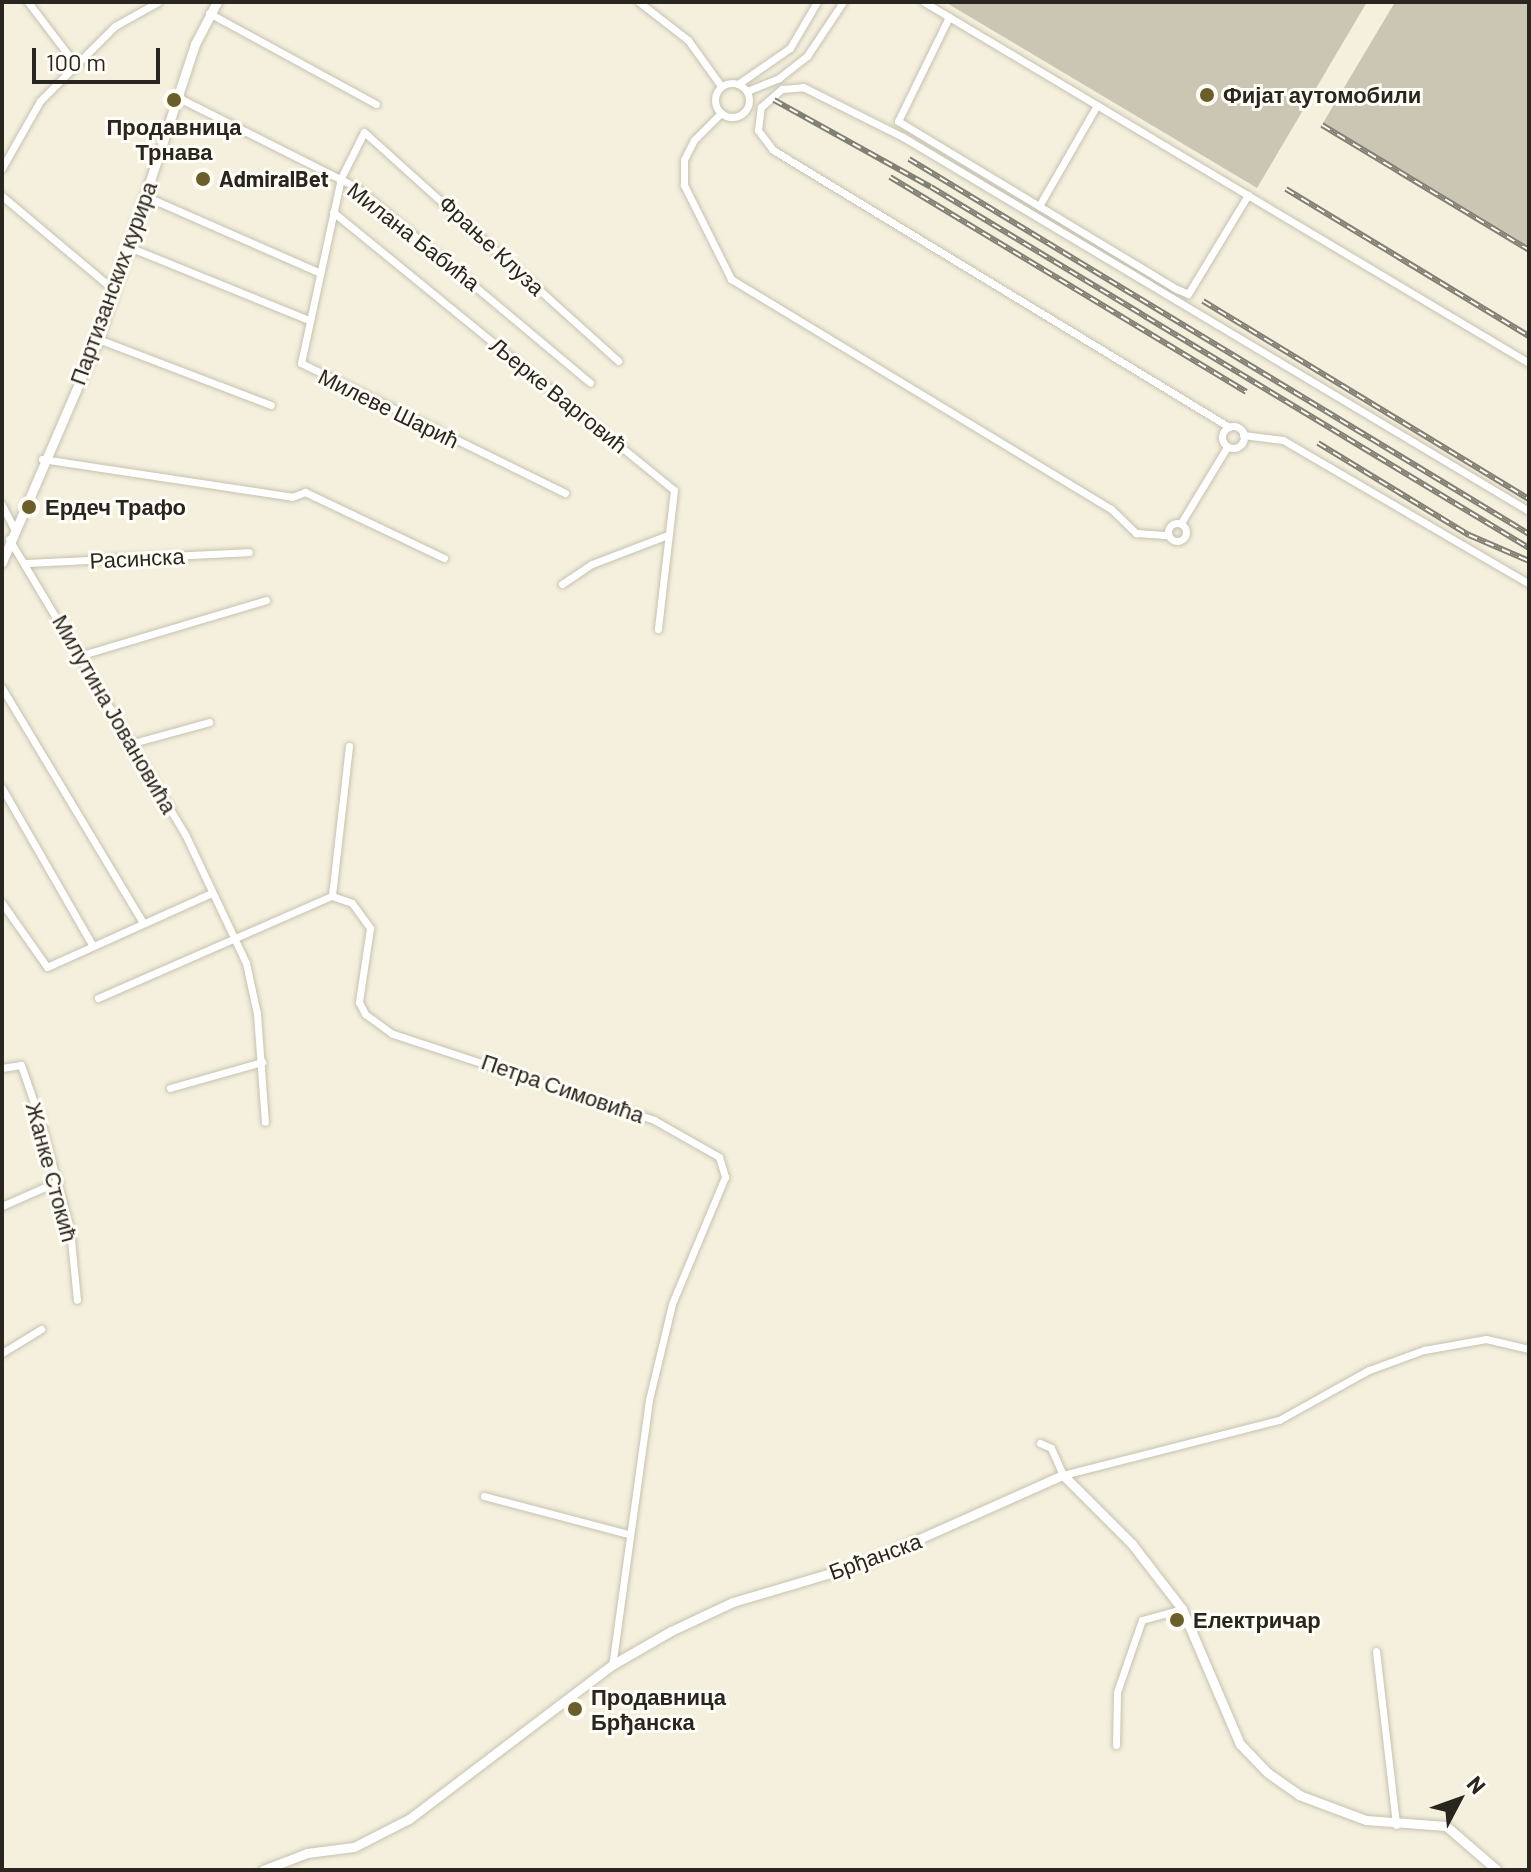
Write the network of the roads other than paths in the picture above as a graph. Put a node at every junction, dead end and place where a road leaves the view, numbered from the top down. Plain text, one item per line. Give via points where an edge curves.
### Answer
1 (28, 2) edge
2 (158, 2) edge
3 (217, 2) edge
4 (639, 2) edge
5 (817, 2) edge
6 (843, 2) edge
7 (924, 2) edge
8 (209, 13) junction
9 (949, 17) junction
10 (76, 65) junction
11 (738, 84) junction
12 (721, 86) junction
13 (747, 91) junction
14 (177, 97) junction
15 (376, 104) dead end
16 (1097, 105) junction
17 (721, 113) junction
18 (364, 132) joint
19 (2, 168) edge
20 (341, 178) junction
21 (1248, 195) junction
22 (2, 196) edge
23 (145, 196) junction
24 (1039, 206) junction
25 (333, 212) junction
26 (129, 247) junction
27 (318, 272) junction
28 (113, 289) junction
29 (309, 320) junction
30 (98, 339) junction
31 (618, 361) dead end
32 (1529, 363) edge
33 (590, 383) dead end
34 (271, 405) dead end
35 (1229, 427) junction
36 (1243, 435) junction
37 (1227, 447) junction
38 (42, 459) junction
39 (565, 493) dead end
40 (2, 505) edge
41 (1529, 511) edge
42 (1181, 523) junction
43 (13, 527) junction
44 (668, 535) junction
45 (1168, 535) junction
46 (9, 539) junction
47 (249, 552) dead end
48 (444, 558) dead end
49 (2, 562) edge
50 (25, 563) junction
51 (562, 584) dead end
52 (1529, 584) edge
53 (266, 600) dead end
54 (658, 629) dead end
55 (82, 655) junction
56 (2, 688) edge
57 (209, 722) dead end
58 (133, 743) junction
59 (349, 746) dead end
60 (2, 788) edge
61 (212, 893) junction
62 (332, 896) junction
63 (2, 903) edge
64 (143, 923) junction
65 (233, 939) junction
66 (93, 946) junction
67 (98, 998) dead end
68 (262, 1062) junction
69 (2, 1068) edge
70 (170, 1088) dead end
71 (265, 1122) dead end
72 (59, 1181) junction
73 (2, 1206) edge
74 (77, 1300) dead end
75 (41, 1329) dead end
76 (1529, 1349) edge
77 (2, 1353) edge
78 (1040, 1443) dead end
79 (1063, 1475) junction
80 (484, 1496) dead end
81 (628, 1534) junction
82 (1182, 1609) junction
83 (1376, 1651) dead end
84 (612, 1665) junction
85 (1116, 1745) dead end
86 (1396, 1825) junction
87 (263, 1870) edge
88 (1497, 1870) edge

1 - 10 street
2 - 10 street via 115,26
3 - 8 street, Партизанских курира
4 - 12 street via 688,40
5 - 11 street via 790,48
6 - 13 street via 807,56 779,78
7 - 9 street
8 - 14 street, Партизанских курира
8 - 15 street
9 - 16 street
9 - 24 street via 898,121
10 - 19 street via 40,101
11 - 12 street
11 - 13 street
12 - 17 street via 715,103
13 - 17 street via 746,111 736,117
14 - 20 street, Милана Бабића
14 - 23 street, Партизанских курира
16 - 21 street
16 - 24 street
17 - 45 street via 694,140 684,160 684,185 731,279 1111,509 1136,533
18 - 20 street, Милеве Шарић
18 - 31 street, Фрање Клуза
20 - 25 street, Милеве Шарић
20 - 33 street, Милана Бабића
21 - 24 street via 1188,294
21 - 32 street
22 - 28 street
23 - 26 street, Партизанских курира
23 - 27 street
25 - 27 street, Милеве Шарић
25 - 44 street, Љерке Варговић via 674,490
26 - 28 street, Партизанских курира
26 - 29 street
27 - 29 street, Милеве Шарић
28 - 30 street, Партизанских курира
29 - 39 street, Милеве Шарић via 301,363
30 - 34 street
30 - 38 street, Партизанских курира
35 - 36 street
35 - 37 street via 1222,434
35 - 41 street via 773,150 758,130 761,107 782,89 803,87 903,137
36 - 37 street via 1240,445
36 - 52 street via 1283,440
37 - 42 street
38 - 43 street, Партизанских курира
38 - 48 street via 292,497 305,492
40 - 43 street
42 - 45 street via 1170,526
42 - 45 street via 1183,539
43 - 46 street, Партизанских курира
44 - 51 street via 592,564
44 - 54 street, Љерке Варговић
46 - 49 street, Партизанских курира
46 - 50 street, Милутина Јовановића
47 - 50 street, Расинска
50 - 55 street, Милутина Јовановића
53 - 55 street
55 - 58 street, Милутина Јовановића
56 - 64 street
57 - 58 street
58 - 61 street, Милутина Јовановића
59 - 62 street
60 - 66 street
61 - 64 street
61 - 65 street, Милутина Јовановића
62 - 65 street
62 - 81 street, Петра Симовића via 352,903 370,928 359,1002 393,1034 586,1093 654,1120 719,1157 725,1177 693,1247 659,1359
63 - 66 street via 47,967
64 - 66 street
65 - 67 street
65 - 68 street, Милутина Јовановића via 246,963
68 - 70 street
68 - 71 street, Милутина Јовановића
69 - 72 street, Жанке Стокић via 16,1063 23,1069
72 - 73 street
72 - 74 street, Жанке Стокић
75 - 77 street
76 - 79 street, Брђанска via 1486,1339 1424,1350 1369,1370 1279,1420
78 - 79 street via 1051,1448
79 - 82 street via 1132,1544
79 - 84 street, Брђанска via 865,1563 733,1602
80 - 81 street
81 - 84 street, Петра Симовића
82 - 85 street via 1142,1620 1117,1692
82 - 86 street via 1222,1709 1253,1759 1299,1795
83 - 86 street
84 - 87 street, Брђанска via 409,1819 354,1847 307,1853
86 - 88 street via 1446,1826

